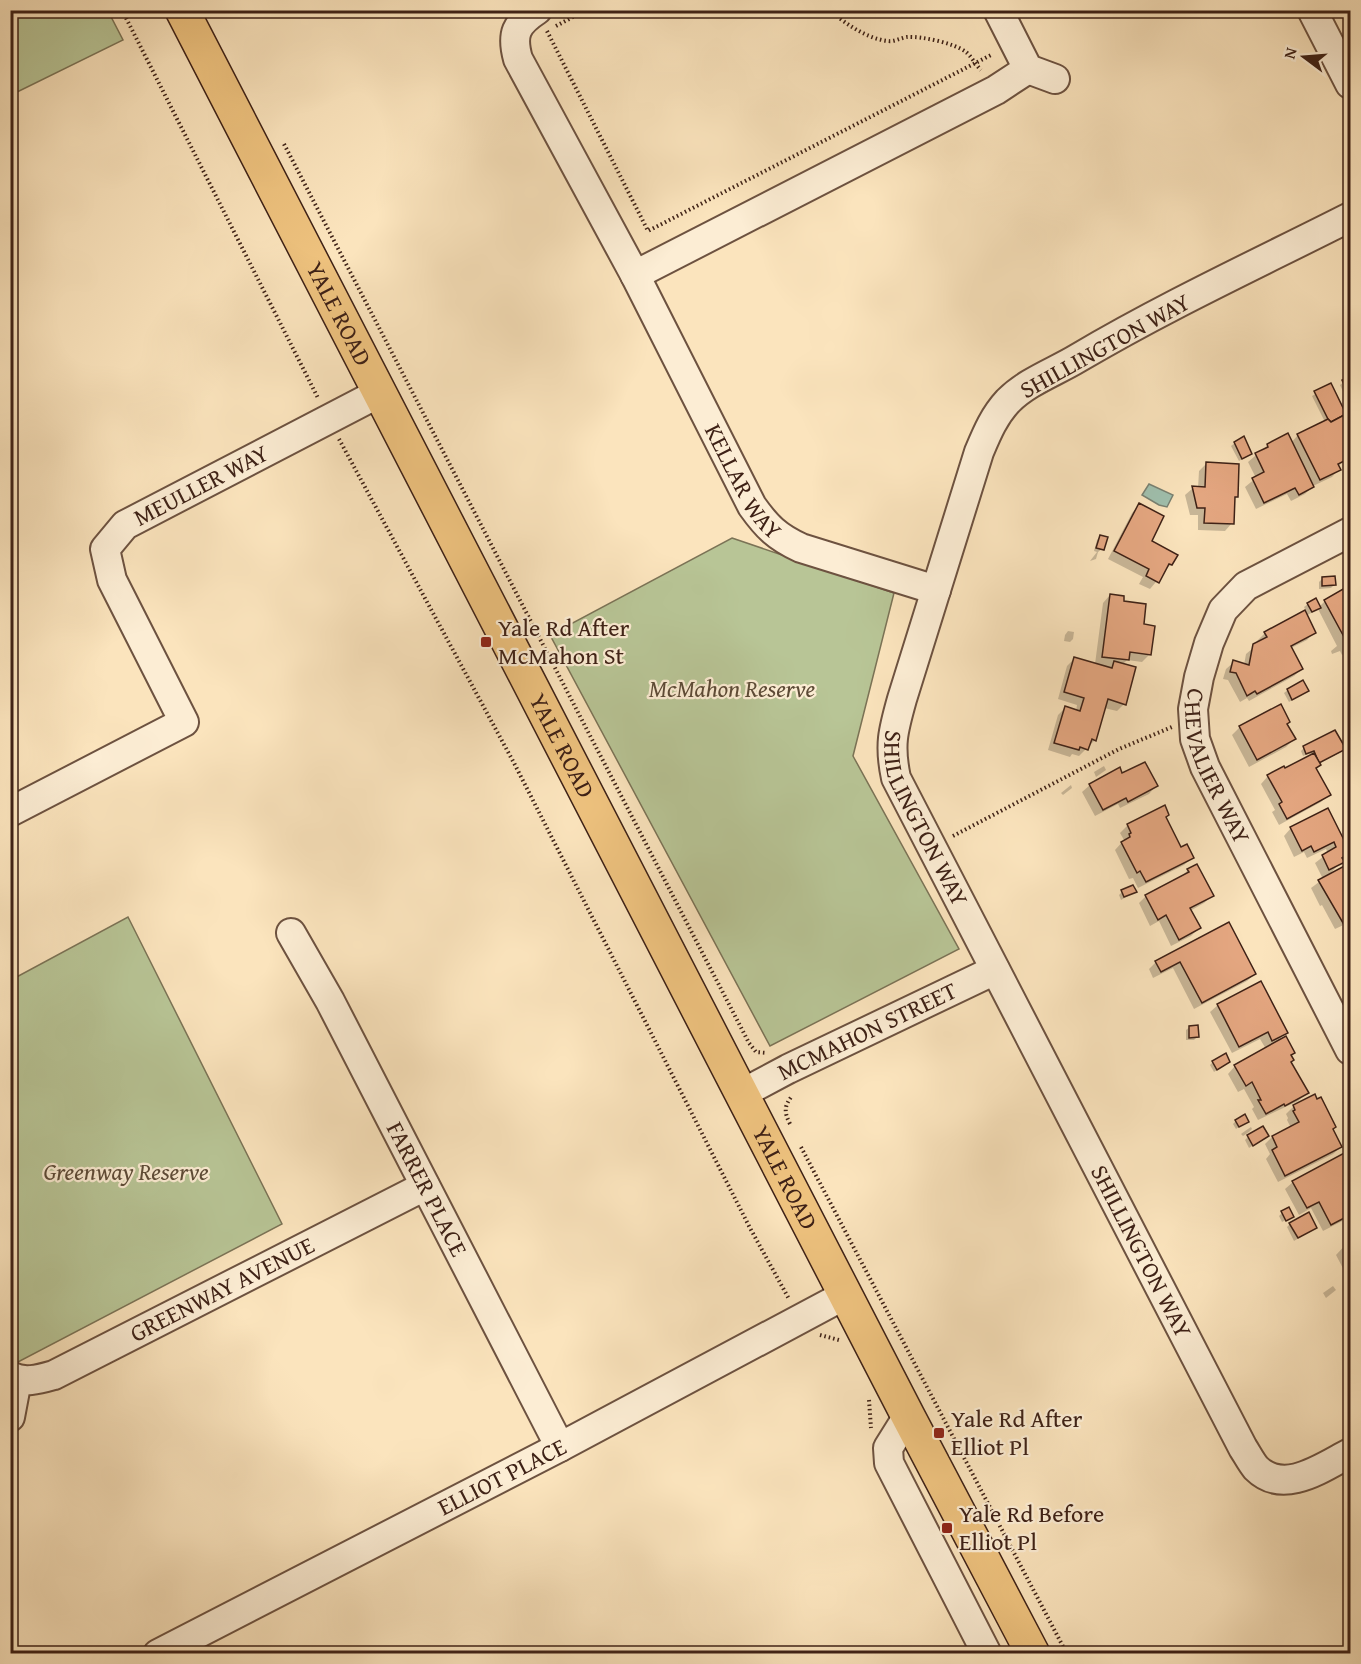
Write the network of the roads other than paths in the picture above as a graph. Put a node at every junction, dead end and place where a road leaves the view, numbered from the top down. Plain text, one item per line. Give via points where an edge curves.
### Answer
1 (182, 10) edge
2 (537, 10) edge
3 (998, 10) edge
4 (1312, 10) edge
5 (1028, 69) junction
6 (1055, 79) dead end
7 (1350, 84) edge
8 (1350, 217) edge
9 (635, 275) junction
10 (379, 393) junction
11 (1350, 532) edge
12 (936, 590) junction
13 (10, 812) edge
14 (291, 933) dead end
15 (995, 970) junction
16 (1350, 1050) edge
17 (741, 1094) junction
18 (425, 1186) junction
19 (845, 1295) junction
20 (14, 1378) edge
21 (908, 1416) junction
22 (10, 1417) edge
23 (560, 1447) junction
24 (1350, 1453) edge
25 (158, 1653) edge
26 (987, 1653) edge
27 (1033, 1653) edge

1 - 10 main road, YALE ROAD
2 - 9 street, KELLAR WAY via 516,31 514,46 518,58
3 - 5 street
4 - 7 street
5 - 6 street
5 - 9 street via 996,90
8 - 12 street, SHILLINGTON WAY via 1123,332 1027,385 1008,401 990,424 979,452
9 - 12 street, KELLAR WAY via 765,525 801,548
10 - 13 street, MEULLER WAY via 125,525 105,549 112,580 195,726
10 - 17 main road, YALE ROAD
11 - 16 street, CHEVALIER WAY via 1246,586 1223,610 1199,677 1193,723 1205,767
12 - 15 street, SHILLINGTON WAY via 893,731 891,755 896,778
14 - 18 street, FARRER PLACE
15 - 17 street, MCMAHON STREET
15 - 24 street, SHILLINGTON WAY via 1256,1468 1270,1478 1304,1478
17 - 19 main road, YALE ROAD
18 - 20 street, GREENWAY AVENUE via 54,1375 36,1380
18 - 23 street, FARRER PLACE
19 - 21 main road, YALE ROAD
19 - 23 street, ELLIOT PLACE
20 - 22 street, GREENWAY AVENUE
21 - 26 street via 888,1448 889,1463
21 - 27 main road, YALE ROAD
23 - 25 street, ELLIOT PLACE

